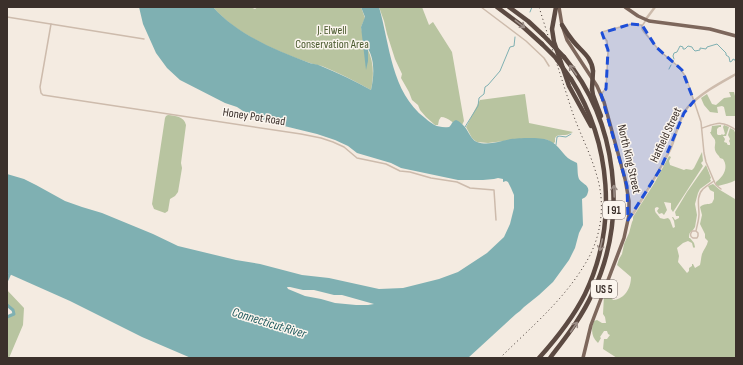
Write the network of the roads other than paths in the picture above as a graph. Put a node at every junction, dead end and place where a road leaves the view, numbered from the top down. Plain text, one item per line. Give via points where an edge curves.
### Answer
1 (481, 7) edge
2 (497, 7) edge
3 (509, 7) edge
4 (557, 7) edge
5 (625, 7) edge
6 (655, 7) edge
7 (7, 17) edge
8 (646, 20) junction
9 (50, 24) junction
10 (562, 25) junction
11 (642, 25) junction
12 (736, 36) edge
13 (144, 39) dead end
14 (580, 61) junction
15 (549, 66) dead end
16 (736, 74) edge
17 (601, 94) junction
18 (694, 101) junction
19 (702, 128) junction
20 (736, 130) edge
21 (607, 144) junction
22 (605, 178) junction
23 (714, 181) junction
24 (721, 189) dead end
25 (496, 220) dead end
26 (628, 220) junction
27 (696, 231) dead end
28 (539, 358) edge
29 (550, 358) edge
30 (583, 358) edge

1 - 15 street via 526,41
2 -> 22 highway, I 91, bridge via 542,44 571,79 594,126 602,154
21 -> 3 highway, I 91, bridge via 590,97 564,57 528,21
4 - 10 main road, North King Street / US 5
4 - 14 main road, North King Street / US 5 via 563,36
4 - 22 highway via 552,29 554,42 568,86 596,137
5 - 8 main road
6 - 8 street
7 - 9 street
8 - 11 street
8 - 12 main road via 710,29
9 - 13 street
9 - 25 street, Honey Pot Road via 40,87 43,95 321,138 341,145 358,158 386,164 400,171 457,182 470,188 494,190
10 - 14 main road, North King Street / US 5 via 567,40
10 - 21 highway, bridge via 592,64 593,95 603,122
11 - 17 street via 631,24 602,32 608,44 606,86
11 - 18 street via 644,32 656,47 682,70
14 - 17 main road, North King Street / US 5
16 - 18 street, Hatfield Street
17 - 26 main road, North King Street / US 5 via 627,186
18 - 19 street
18 - 26 street, Hatfield Street via 684,113 661,168
19 - 20 street via 721,123
19 - 23 street via 705,158
29 -> 21 highway, I 91 via 588,304 606,257 614,201
22 -> 28 highway, I 91 via 604,234 593,275 572,317
23 - 24 street
23 - 27 street via 699,194
26 - 30 main road, North King Street / US 5 via 624,238 591,325

